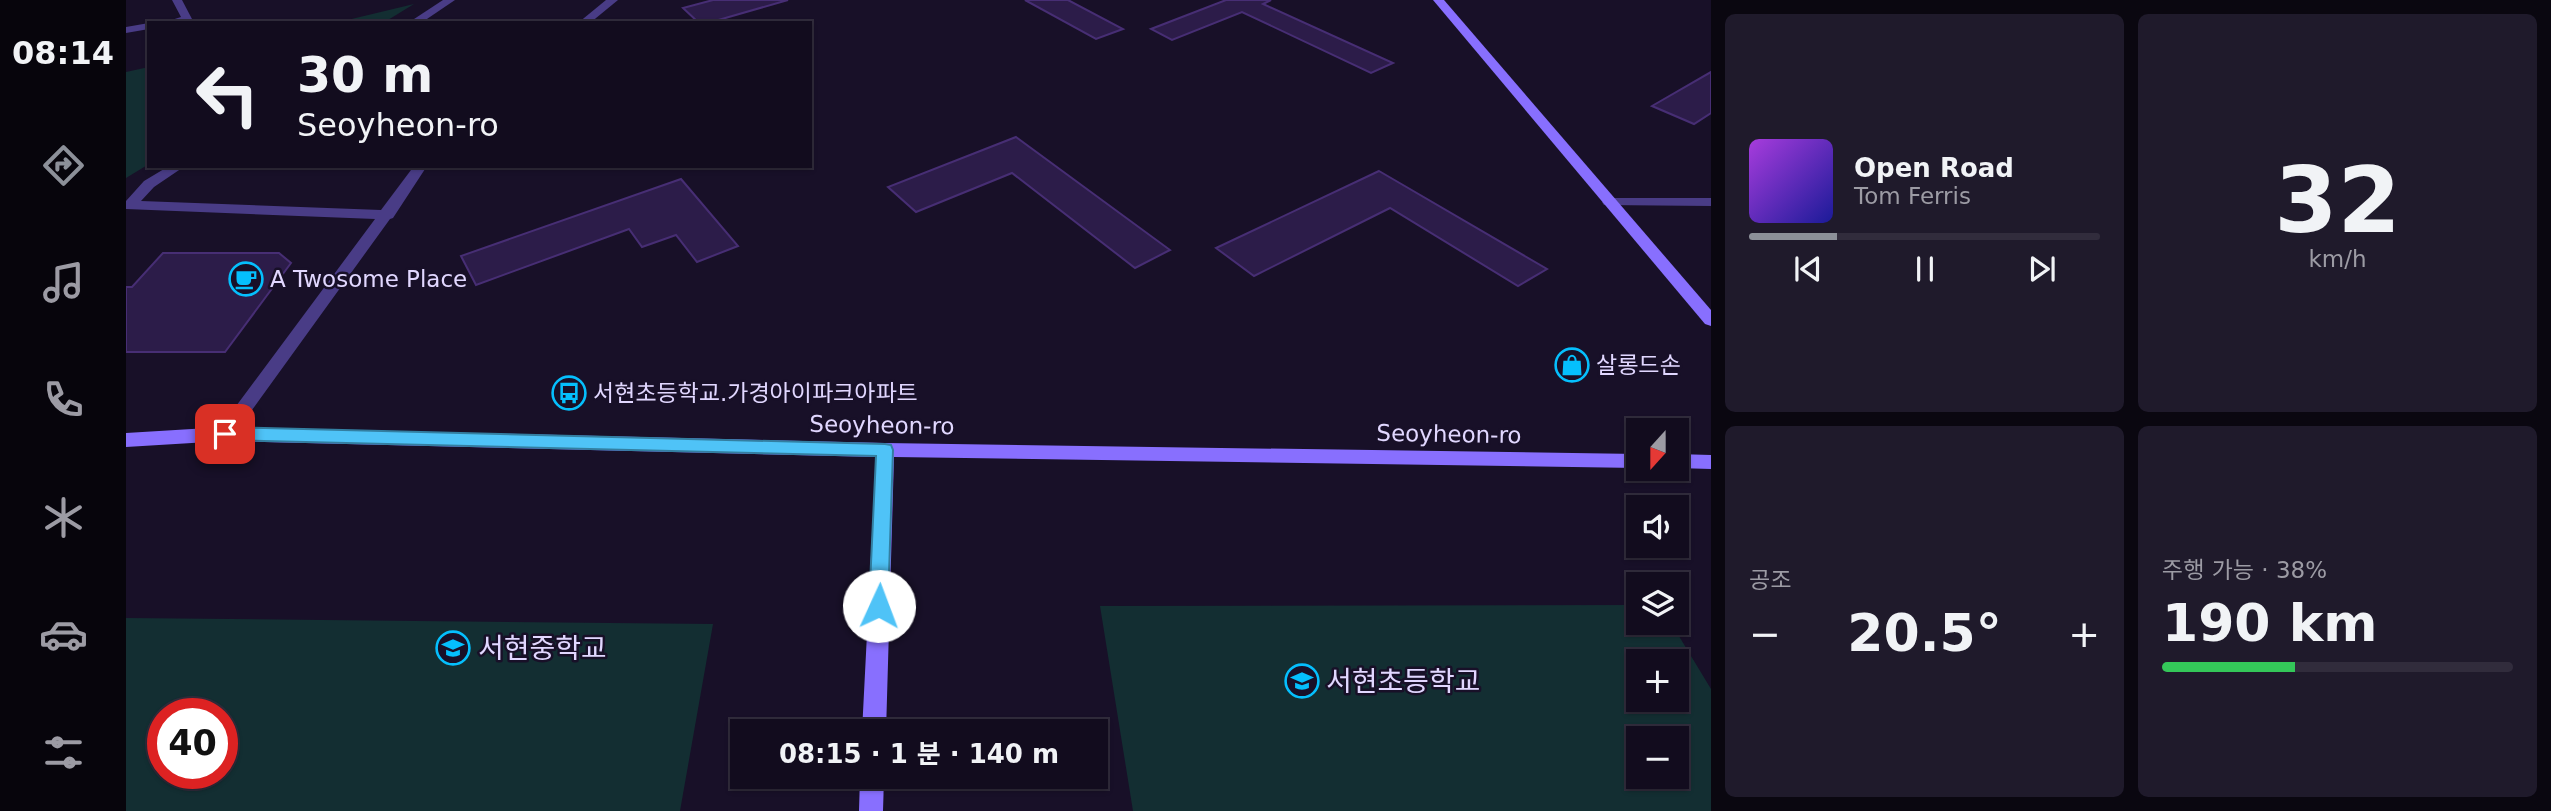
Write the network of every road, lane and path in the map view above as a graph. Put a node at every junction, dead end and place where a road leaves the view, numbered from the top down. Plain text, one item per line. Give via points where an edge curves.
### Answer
1 (177, 0) edge
2 (450, 0) edge
3 (613, 0) edge
4 (1438, 0) edge
5 (177, 21) edge
6 (416, 21) edge
7 (586, 21) edge
8 (147, 26) edge
9 (126, 30) edge
10 (176, 168) edge
11 (420, 168) edge
12 (1609, 202) junction
13 (1711, 202) edge
14 (128, 205) edge
15 (388, 215) junction
16 (1711, 320) edge
17 (225, 434) junction
18 (126, 440) edge
19 (885, 450) junction
20 (1626, 461) edge
21 (1689, 461) edge
22 (1711, 462) edge
23 (875, 719) edge
24 (872, 789) edge
25 (871, 811) edge

1 - 5 street via 187,19
2 - 6 street
3 - 7 street
4 - 12 street
8 - 9 street
10 - 14 street via 149,184
11 - 15 street
12 - 13 street
12 - 16 street
14 - 15 street
15 - 17 street
17 - 18 street, Seoyheon-ro
17 - 19 street, Seoyheon-ro
19 - 20 street, Seoyheon-ro
19 - 23 street
21 - 22 street
24 - 25 street

